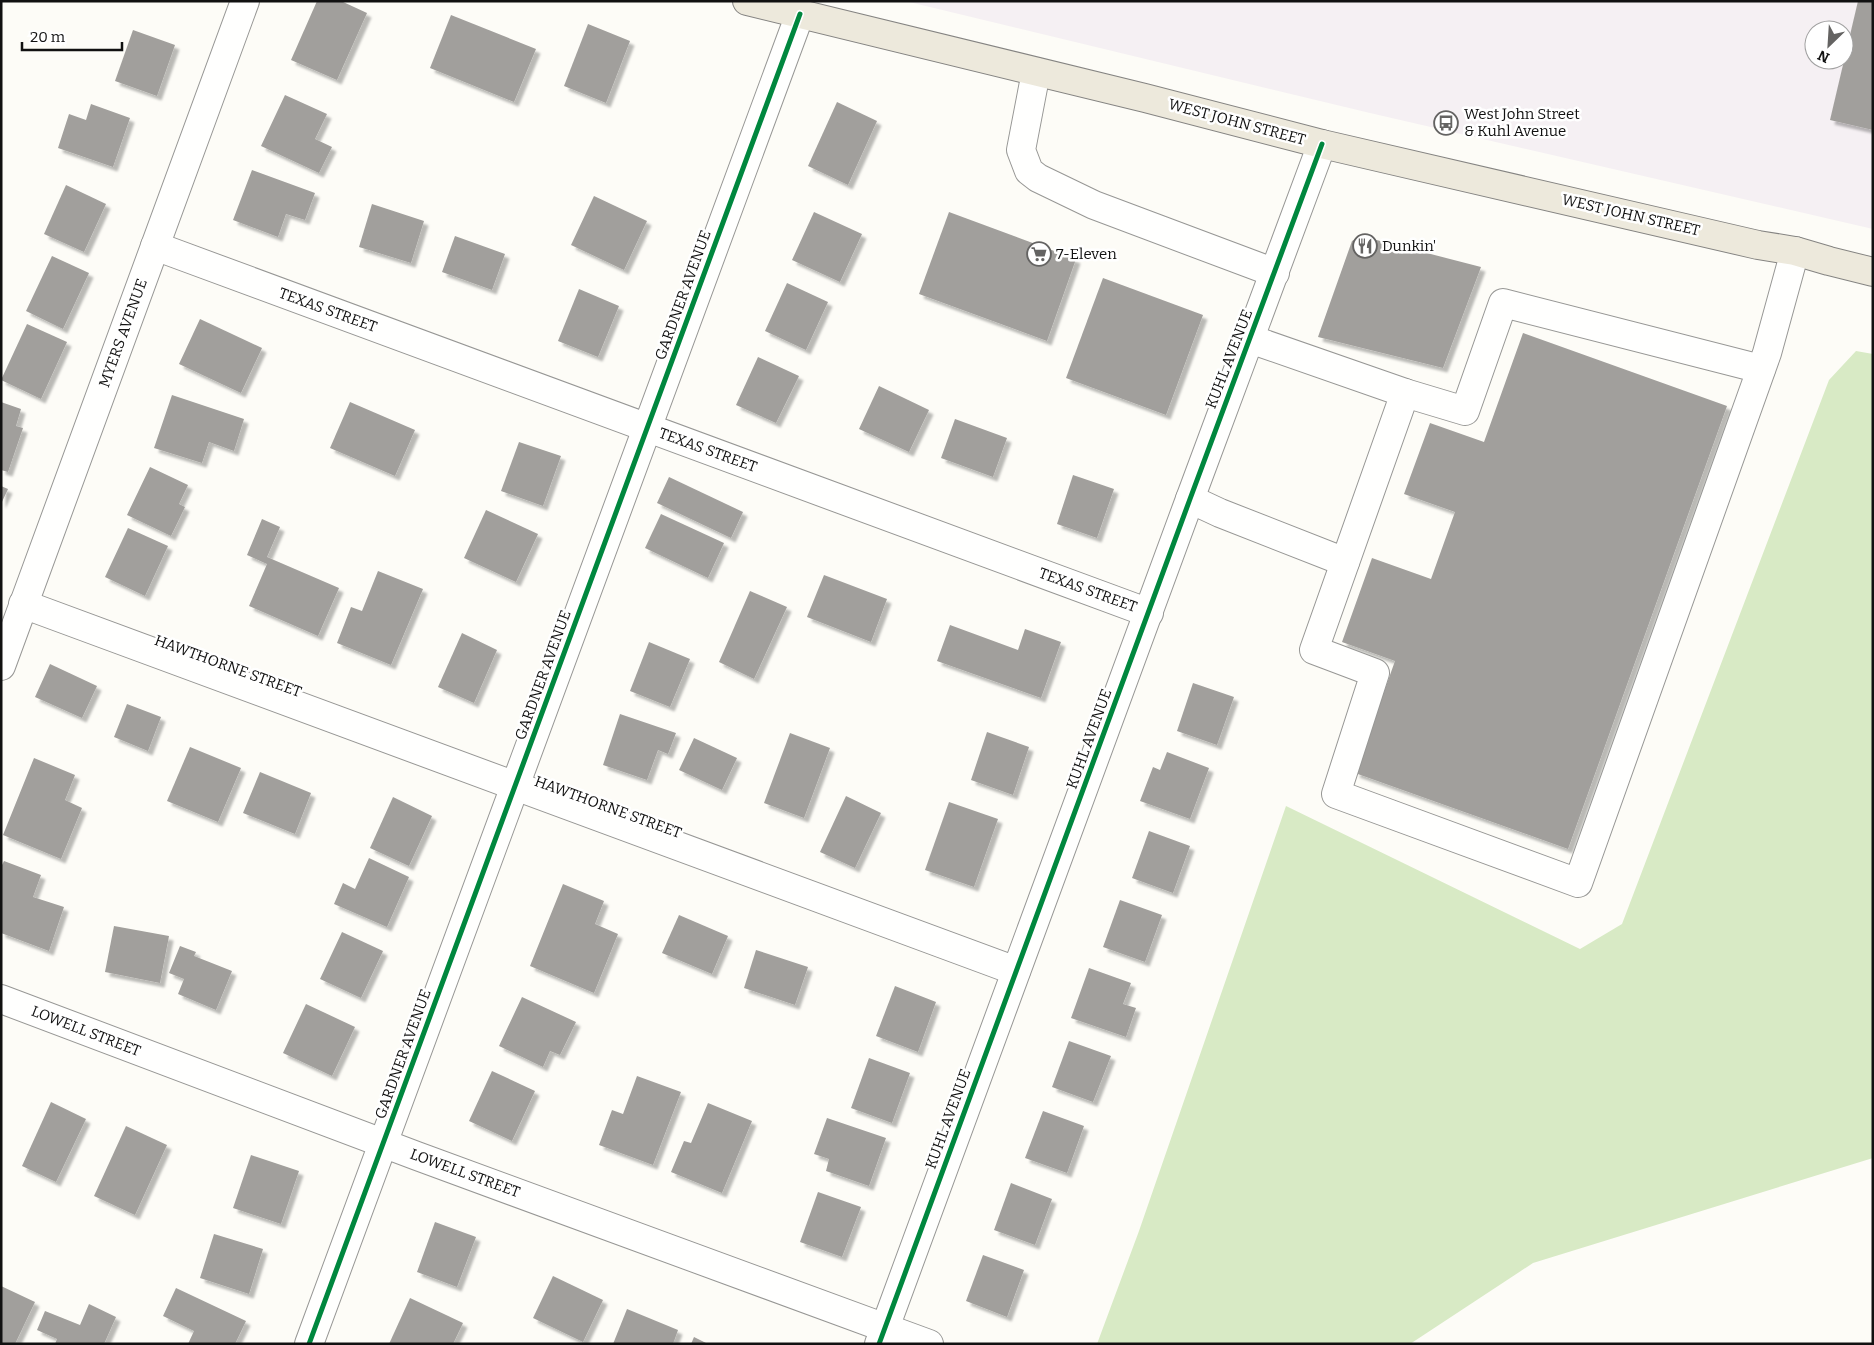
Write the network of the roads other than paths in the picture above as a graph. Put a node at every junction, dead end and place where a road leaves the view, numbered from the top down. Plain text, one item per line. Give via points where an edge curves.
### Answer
1 (245, 1) edge
2 (747, 1) edge
3 (800, 14) junction
4 (1036, 72) junction
5 (1322, 144) junction
6 (155, 246) junction
7 (1796, 251) junction
8 (1873, 272) edge
9 (1275, 273) junction
10 (1250, 339) junction
11 (1761, 369) junction
12 (1405, 393) junction
13 (648, 428) junction
14 (1190, 499) junction
15 (1345, 562) junction
16 (23, 604) junction
17 (1149, 613) junction
18 (1, 666) edge
19 (516, 786) junction
20 (1016, 971) junction
21 (1, 999) edge
22 (383, 1143) junction
23 (882, 1336) edge
24 (309, 1344) edge
25 (930, 1344) edge

1 - 6 street, MYERS AVENUE
2 - 3 main road, WEST JOHN STREET
3 - 4 main road, WEST JOHN STREET
3 - 13 street, GARDNER AVENUE
4 - 5 main road, WEST JOHN STREET
4 - 9 street via 1021,150 1029,171 1094,205
5 - 7 main road, WEST JOHN STREET via 1758,245
5 - 9 street, KUHL AVENUE
6 - 13 street, TEXAS STREET
6 - 16 street, MYERS AVENUE
7 - 8 main road, WEST JOHN STREET
7 - 11 street
9 - 10 street, KUHL AVENUE
10 - 12 street
10 - 14 street, KUHL AVENUE
11 - 12 street via 1503,303 1465,411
11 - 15 street via 1578,883 1336,794 1375,673 1314,650
12 - 15 street
13 - 17 street, TEXAS STREET
13 - 19 street, GARDNER AVENUE
14 - 15 street
14 - 17 street, KUHL AVENUE
16 - 18 street, MYERS AVENUE
16 - 19 street, HAWTHORNE STREET
17 - 20 street, KUHL AVENUE
19 - 20 street, HAWTHORNE STREET
19 - 22 street, GARDNER AVENUE
20 - 23 street, KUHL AVENUE
21 - 22 street, LOWELL STREET
22 - 23 street, LOWELL STREET
22 - 24 street, GARDNER AVENUE
23 - 25 street, LOWELL STREET

